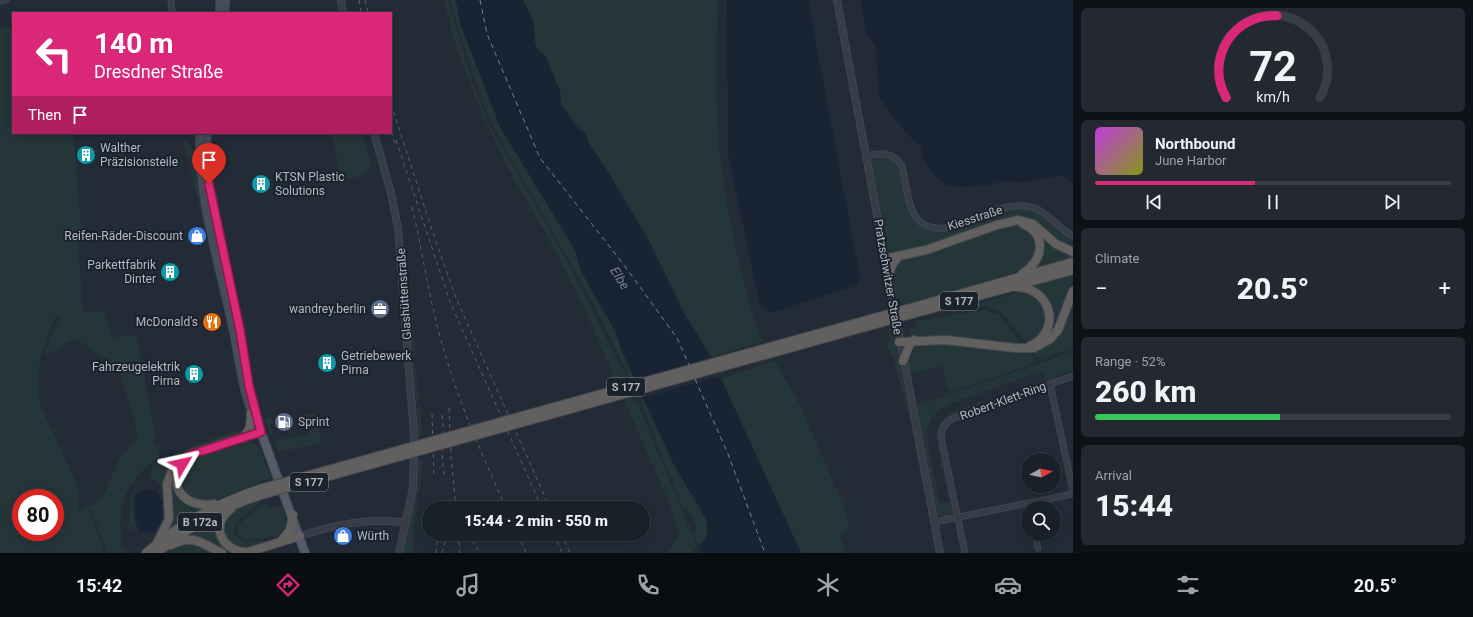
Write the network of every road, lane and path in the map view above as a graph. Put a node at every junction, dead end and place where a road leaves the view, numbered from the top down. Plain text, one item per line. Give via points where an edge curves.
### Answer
1 (6, 0) edge
2 (171, 0) edge
3 (220, 0) edge
4 (226, 0) edge
5 (341, 0) edge
6 (837, 0) edge
7 (0, 1) edge
8 (172, 12) edge
9 (219, 12) edge
10 (225, 12) edge
11 (343, 12) edge
12 (200, 134) edge
13 (207, 134) edge
14 (374, 134) edge
15 (866, 156) junction
16 (1009, 222) junction
17 (1073, 236) edge
18 (1073, 252) edge
19 (899, 256) junction
20 (884, 259) junction
21 (1073, 262) edge
22 (1073, 270) edge
23 (888, 278) junction
24 (1012, 279) junction
25 (1006, 288) junction
26 (1073, 291) edge
27 (911, 311) junction
28 (914, 340) junction
29 (899, 342) junction
30 (1033, 346) junction
31 (903, 362) junction
32 (1073, 376) edge
33 (1050, 384) junction
34 (253, 414) junction
35 (261, 432) junction
36 (244, 438) junction
37 (188, 456) junction
38 (264, 491) junction
39 (1073, 493) edge
40 (249, 499) junction
41 (224, 501) junction
42 (1046, 501) edge
43 (1021, 507) edge
44 (293, 515) junction
45 (958, 517) junction
46 (934, 522) junction
47 (406, 523) junction
48 (300, 536) junction
49 (282, 541) junction
50 (1036, 541) edge
51 (157, 543) junction
52 (1038, 548) dead end
53 (247, 552) edge
54 (146, 553) edge
55 (157, 553) edge
56 (222, 553) edge
57 (305, 553) edge
58 (399, 553) edge
59 (940, 553) edge
60 (965, 553) edge

1 - 7 street
2 - 8 street
3 - 9 main road
4 - 10 main road
5 - 11 street
6 - 15 street, Pratzschwitzer Straße
12 - 34 main road via 205,197 238,350 243,387
13 - 34 main road via 210,194
14 - 47 street, Glashüttenstraße via 396,211 401,256 415,452 413,488
15 - 17 street, Kiesstraße via 887,154 899,161 911,211 924,225 946,228 1001,209 1021,205 1043,212
15 - 20 street, Pratzschwitzer Straße
16 - 18 highway via 1030,222 1056,244
16 - 19 highway via 926,250
16 - 24 highway via 1021,224 1032,230 1040,248 1034,264
19 - 20 highway
19 - 23 highway via 892,265
20 - 23 street, Pratzschwitzer Straße
21 - 24 highway, S 177
22 - 25 highway, S 177
23 - 29 street, Pratzschwitzer Straße
24 - 27 highway, S 177
25 - 27 highway, S 177
25 - 30 highway via 1023,288 1035,292 1047,305 1047,329
26 - 30 highway via 1058,330 1050,339
27 - 38 highway, S 177, bridge
28 - 29 highway
28 - 30 highway via 959,341 1020,348
28 - 31 highway
29 - 31 street, Pratzschwitzer Straße
31 - 46 street, Pratzschwitzer Straße
32 - 33 street, Robert-Klett-Ring
33 - 39 street
33 - 45 street, Robert-Klett-Ring via 951,419 945,425 941,435
34 - 35 main road
34 - 36 highway
35 - 36 highway
35 - 44 main road
36 - 37 highway
37 - 41 highway via 180,466 177,476 178,487 183,497 199,505
37 - 51 highway via 176,464 169,474 166,489 169,519
38 - 40 highway, B 172a
38 - 41 highway, B 172a
39 - 42 street
40 - 53 highway via 227,512 220,528 222,539 229,548
40 - 55 highway, B 172a via 184,531
41 - 51 highway, B 172a via 183,524
43 - 45 street
44 - 48 main road
44 - 49 highway via 290,530
45 - 46 street
45 - 60 street, Robert-Klett-Ring
46 - 59 street, Pratzschwitzer Straße
47 - 48 street via 375,521 334,527
47 - 58 street, Glashüttenstraße
48 - 49 highway
48 - 57 main road
49 - 53 highway
50 - 52 street
51 - 54 highway, B 172a
55 - 56 highway via 179,541 189,540 199,541

